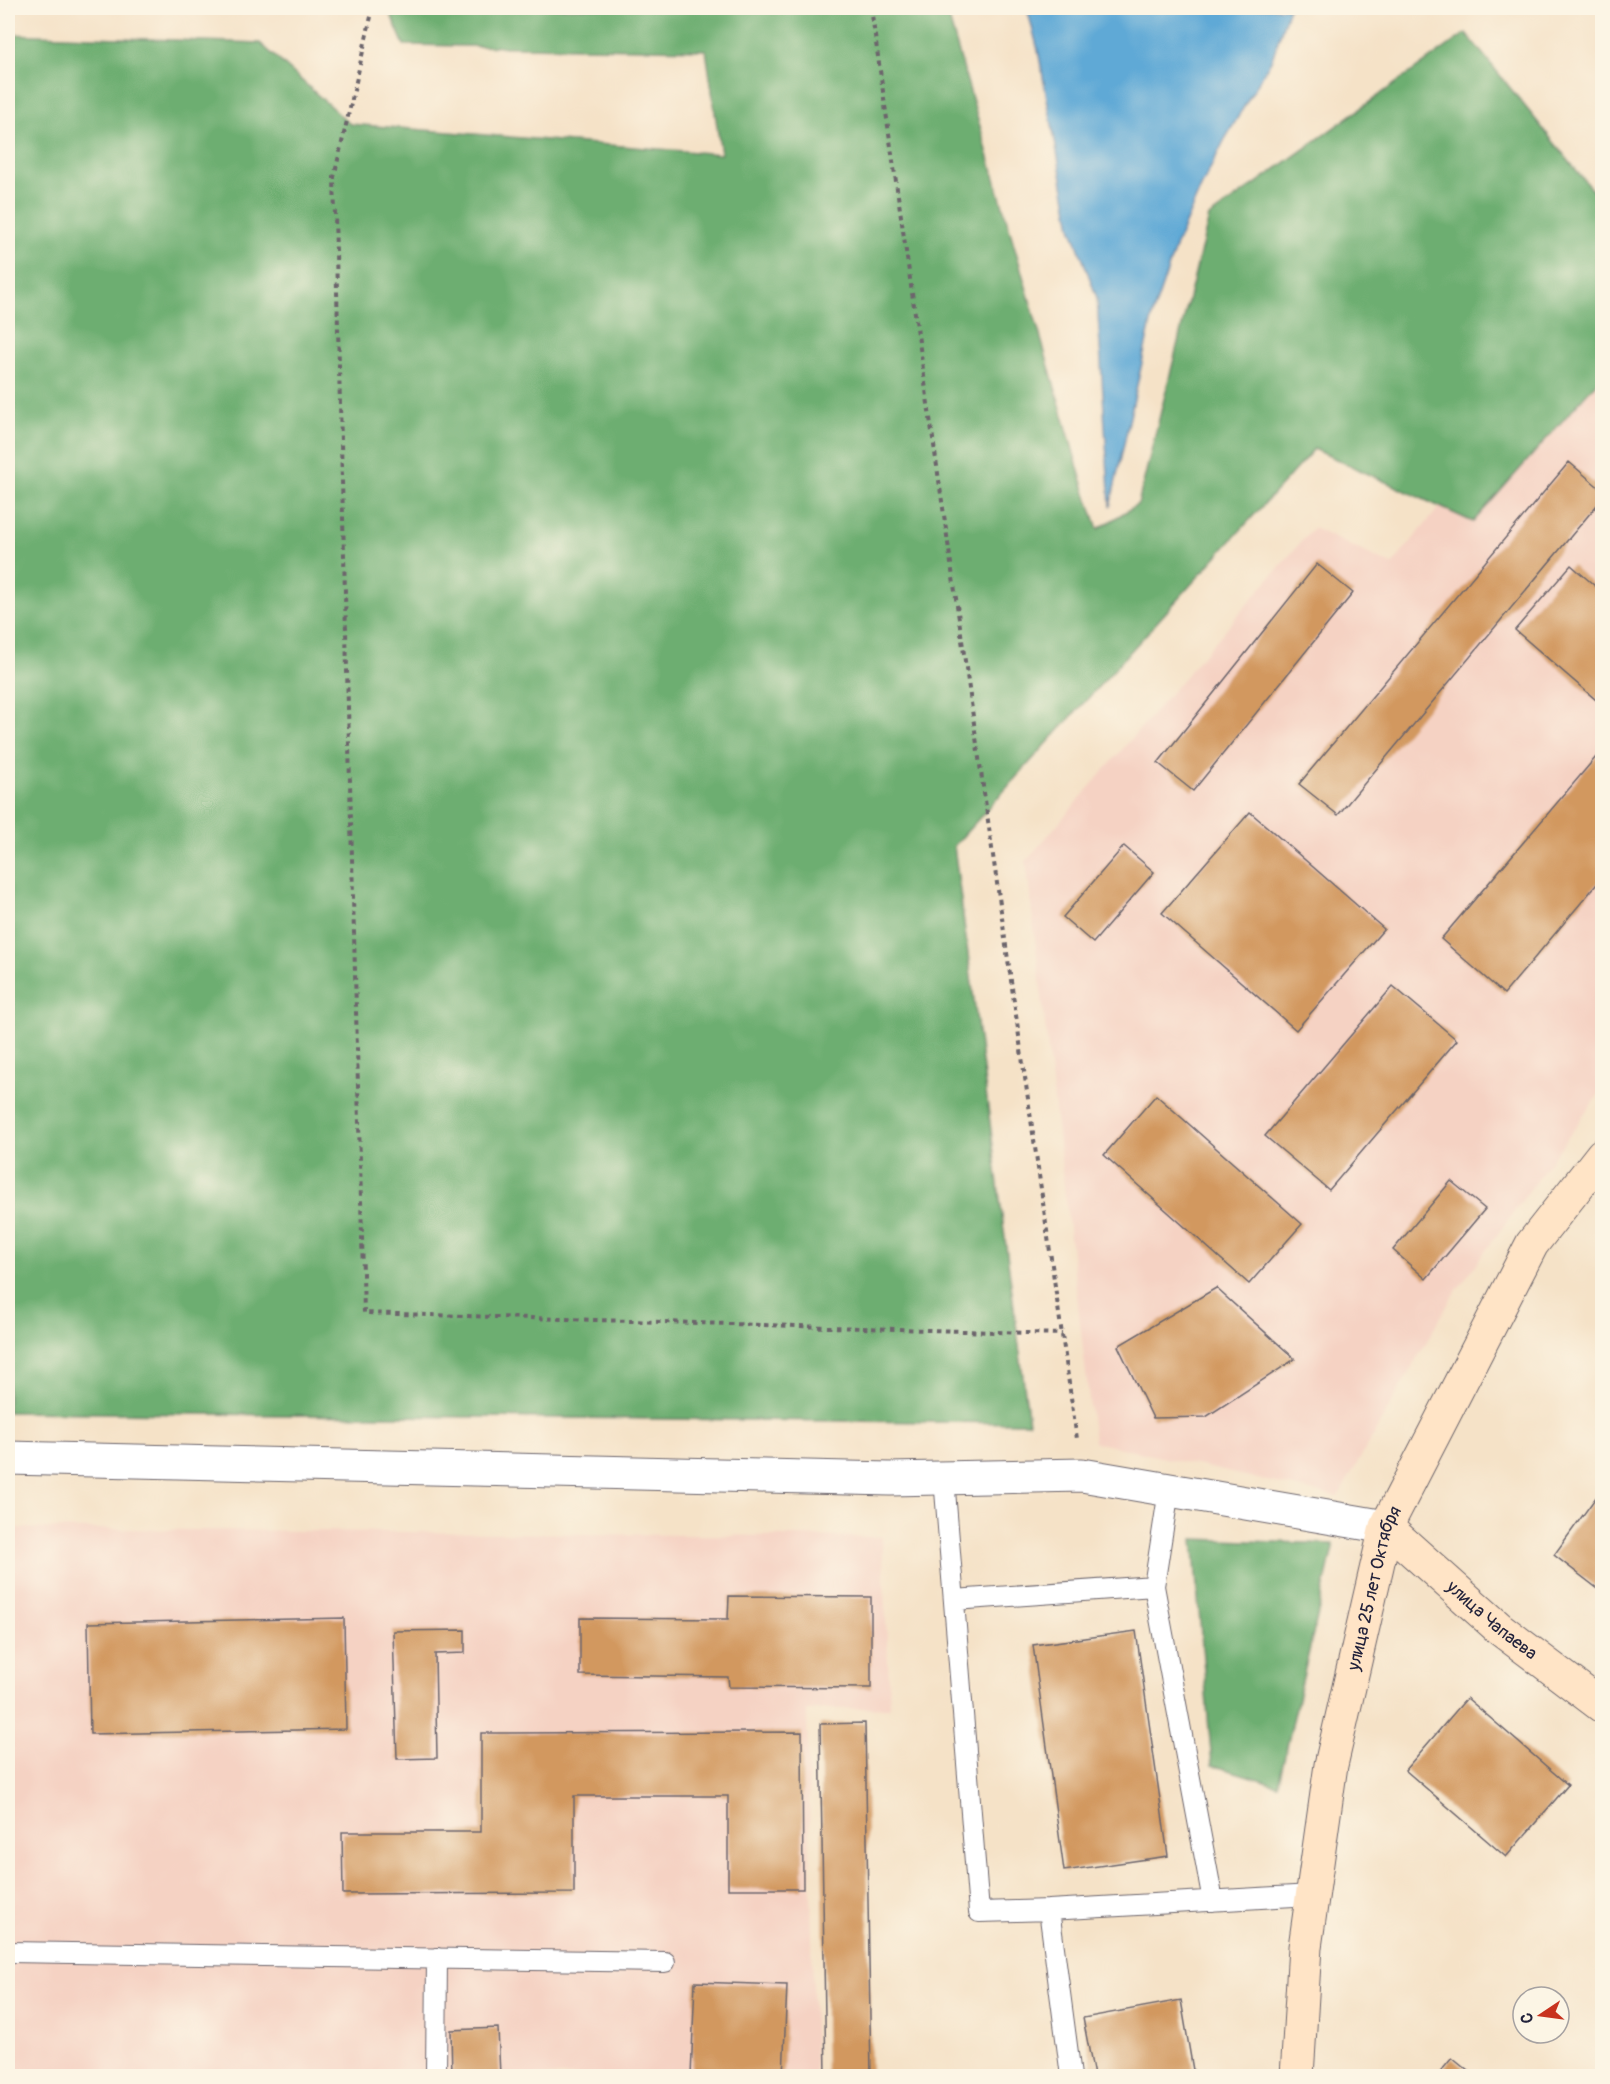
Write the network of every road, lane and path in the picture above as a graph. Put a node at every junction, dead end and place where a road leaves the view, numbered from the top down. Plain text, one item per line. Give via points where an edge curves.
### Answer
1 (373, 8) edge
2 (871, 8) edge
3 (1602, 1155) edge
4 (1062, 1334) junction
5 (8, 1458) edge
6 (1082, 1475) junction
7 (944, 1478) junction
8 (1169, 1490) junction
9 (1386, 1527) junction
10 (1154, 1586) junction
11 (954, 1600) junction
12 (1602, 1706) edge
13 (1312, 1895) junction
14 (1213, 1901) junction
15 (1049, 1910) junction
16 (8, 1953) edge
17 (437, 1958) junction
18 (665, 1962) dead end
19 (436, 2076) edge
20 (1071, 2076) edge
21 (1297, 2076) edge

1 - 4 path via 334,177 364,1313
2 - 4 path
3 - 9 street, улица 25 лет Октября via 1532,1244
4 - 6 path
5 - 7 street
6 - 7 street
6 - 8 street
7 - 11 lane
8 - 9 street
8 - 10 lane
9 - 12 street, улица Чапаева via 1500,1629
9 - 13 street, улица 25 лет Октября via 1331,1765
10 - 11 lane
10 - 14 lane
11 - 15 lane via 980,1912
13 - 14 lane
13 - 21 street, улица 25 лет Октября
14 - 15 lane
15 - 20 lane
16 - 17 lane
17 - 18 lane
17 - 19 lane

